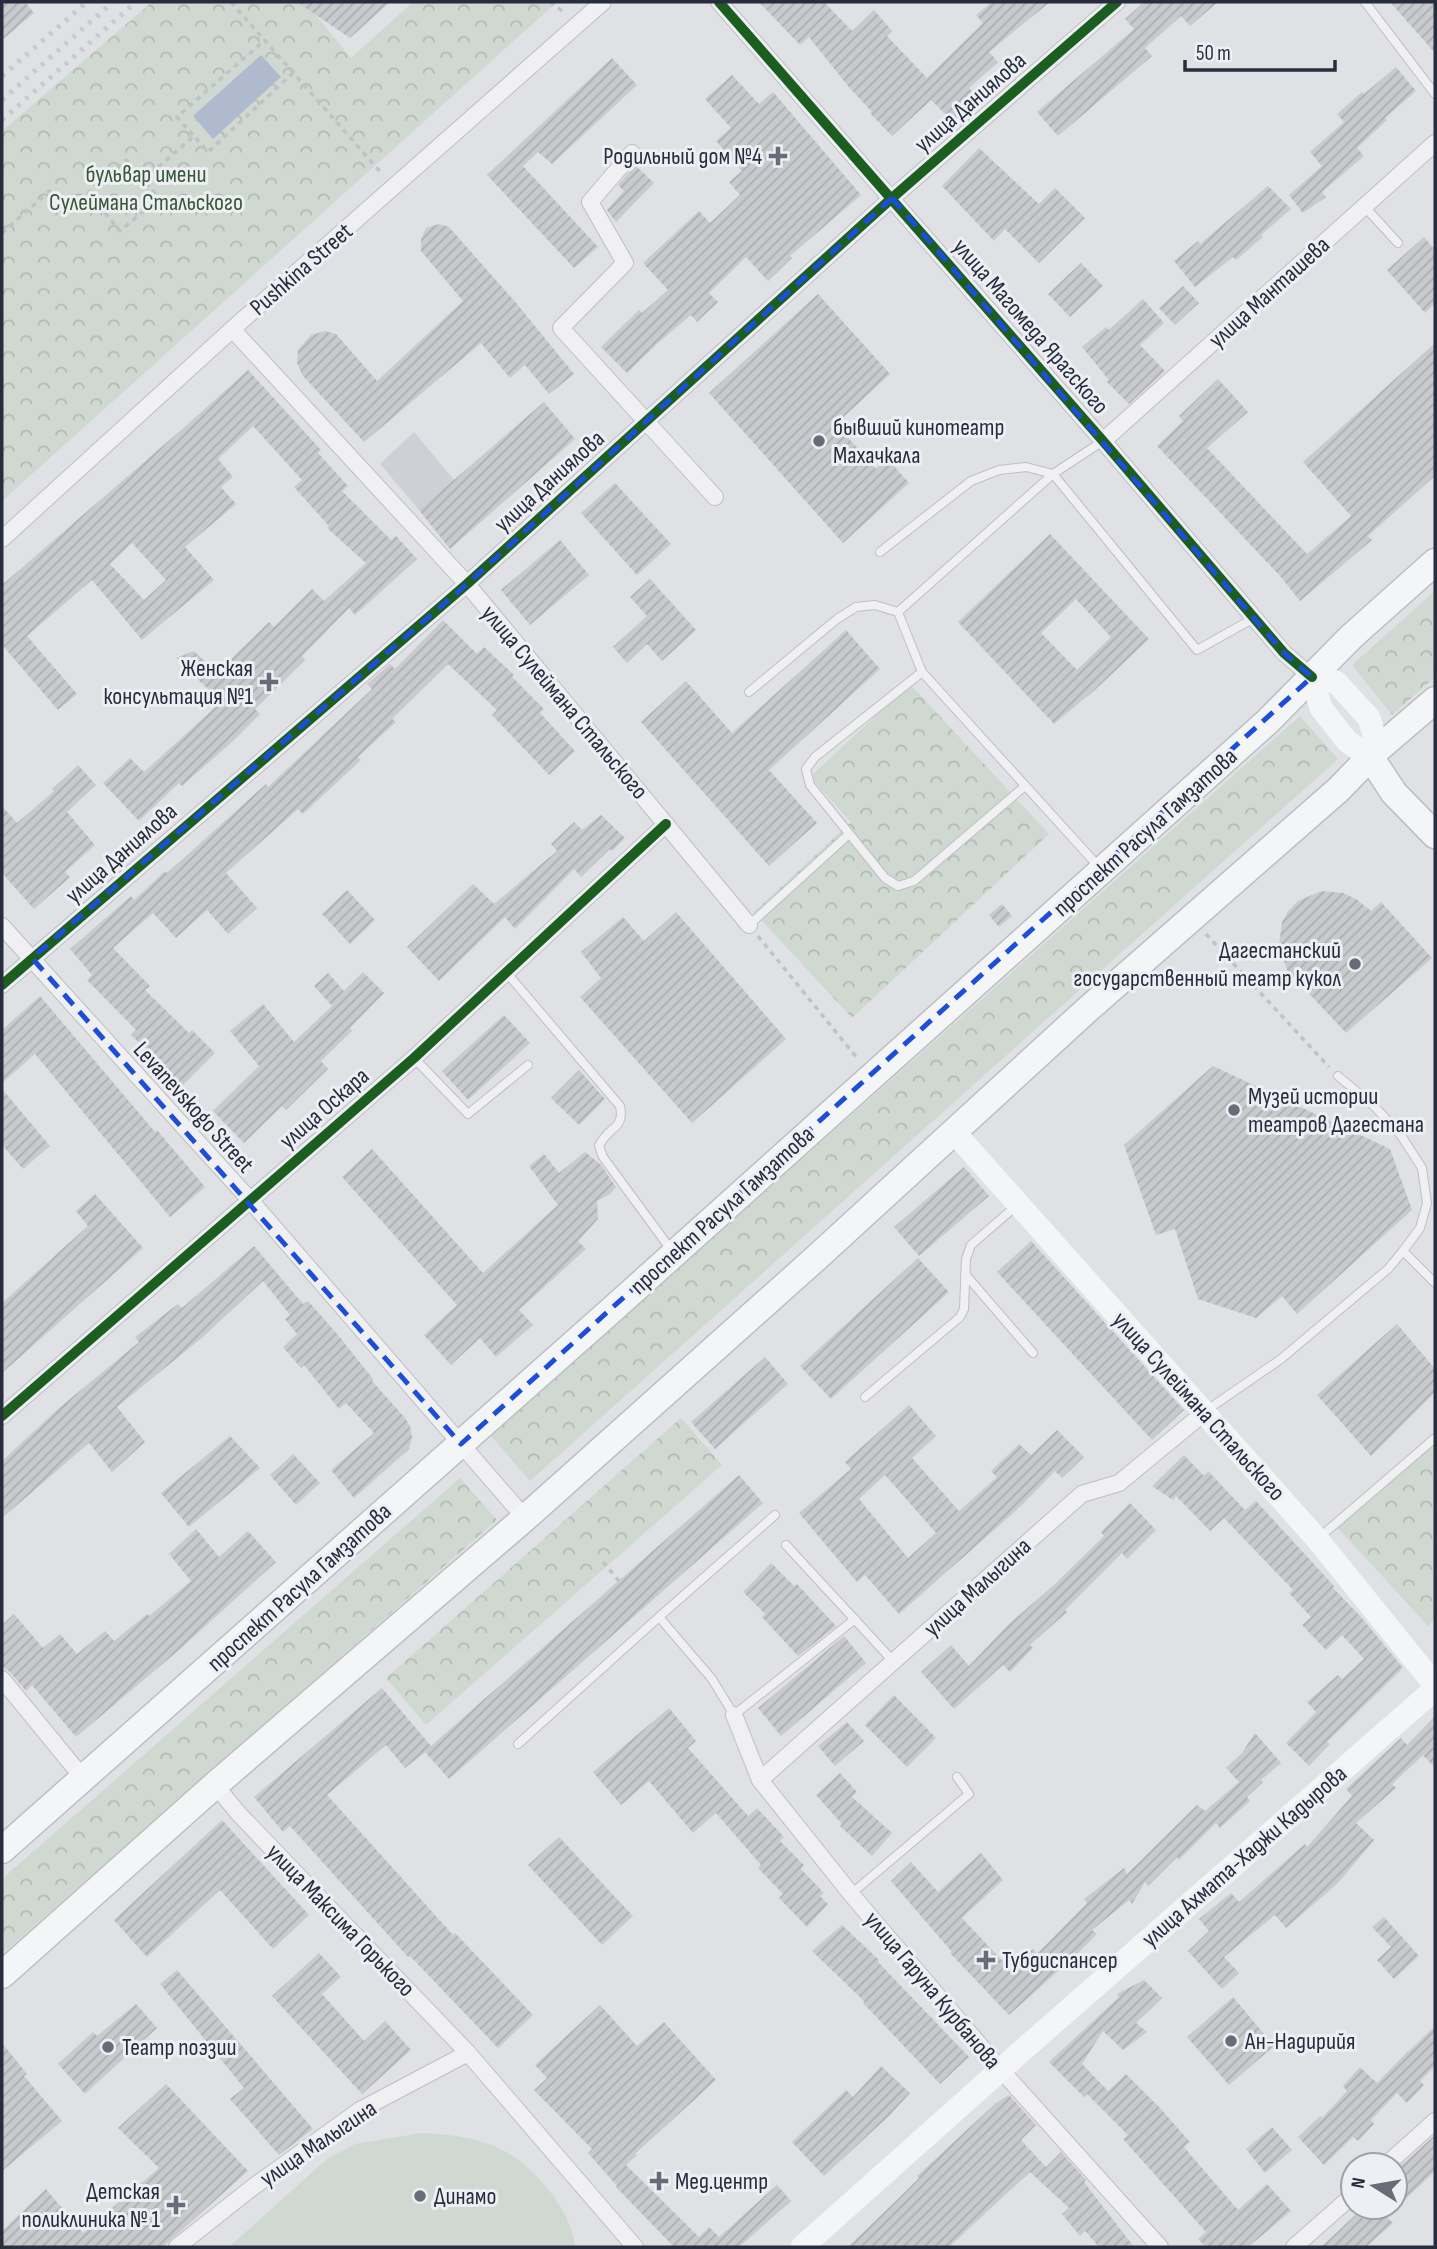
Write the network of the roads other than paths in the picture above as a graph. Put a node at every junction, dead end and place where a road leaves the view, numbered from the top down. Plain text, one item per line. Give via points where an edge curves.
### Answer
1 (603, 2) edge
2 (719, 2) edge
3 (1117, 2) edge
4 (1365, 2) edge
5 (1435, 94) edge
6 (1435, 144) edge
7 (632, 153) dead end
8 (892, 198) junction
9 (1364, 206) junction
10 (1398, 243) dead end
11 (233, 330) junction
12 (646, 422) junction
13 (1103, 441) junction
14 (1053, 474) junction
15 (715, 497) dead end
16 (2, 538) edge
17 (880, 552) dead end
18 (1435, 562) edge
19 (467, 584) junction
20 (898, 612) junction
21 (1254, 618) junction
22 (922, 671) junction
23 (1312, 677) junction
24 (749, 692) dead end
25 (1435, 700) edge
26 (1374, 754) junction
27 (1026, 786) junction
28 (1435, 812) edge
29 (666, 824) junction
30 (849, 834) junction
31 (1435, 835) edge
32 (1101, 871) junction
33 (749, 925) joint
34 (2, 926) edge
35 (32, 958) junction
36 (506, 972) junction
37 (2, 985) edge
38 (414, 1058) junction
39 (528, 1065) dead end
40 (1338, 1076) road end
41 (956, 1131) junction
42 (250, 1200) junction
43 (1018, 1204) junction
44 (1404, 1251) junction
45 (674, 1254) junction
46 (965, 1274) junction
47 (1435, 1283) edge
48 (1033, 1353) dead end
49 (865, 1397) dead end
50 (1206, 1410) junction
51 (2, 1416) edge
52 (1435, 1438) edge
53 (461, 1444) junction
54 (775, 1515) dead end
55 (525, 1518) junction
56 (1317, 1539) junction
57 (786, 1545) dead end
58 (659, 1617) junction
59 (855, 1619) junction
60 (893, 1661) junction
61 (1435, 1678) edge
62 (2, 1679) edge
63 (1435, 1687) edge
64 (734, 1715) junction
65 (518, 1744) dead end
66 (957, 1777) dead end
67 (83, 1778) junction
68 (760, 1780) junction
69 (215, 1785) junction
70 (2, 1850) edge
71 (851, 1894) junction
72 (2, 1975) edge
73 (468, 2053) junction
74 (1001, 2070) junction
75 (1435, 2121) edge
76 (1402, 2151) edge
77 (1339, 2207) edge
78 (177, 2247) edge
79 (635, 2247) edge
80 (803, 2247) edge
81 (1160, 2247) edge
82 (1294, 2247) edge

1 - 11 street, Pushkina Street
2 - 8 street, улица Магомеда Ярагского
3 - 8 street, улица Даниялова
4 - 5 lane
6 - 9 street, улица Манташева
7 - 12 street via 590,202 625,263 561,328
8 - 12 street, улица Даниялова via 810,263
8 - 13 street, улица Магомеда Ярагского
9 - 10 lane
9 - 13 street, улица Манташева
11 - 16 street, Pushkina Street
11 - 19 street, улица Сулеймана Стальского
12 - 15 street
12 - 19 street, улица Даниялова
13 - 14 lane
13 - 21 street, улица Магомеда Ярагского
14 - 17 lane via 1027,467 999,470 971,481
14 - 20 lane
14 - 21 lane via 1198,650
18 - 23 main road, проспект Расула Гамзатова
19 - 29 street, улица Сулеймана Стальского
19 - 35 street, улица Даниялова
20 - 22 lane
20 - 24 lane via 876,605 856,607
21 - 23 street, улица Магомеда Ярагского
22 - 27 lane
22 - 30 lane via 806,769 810,785
23 - 26 main road, улица Магомеда Ярагского via 1321,708 1347,741
23 - 26 main road, улица Магомеда Ярагского via 1336,682 1369,718
23 - 32 main road, проспект Расула Гамзатова
25 - 26 main road
26 - 28 main road, улица Магомеда Ярагского
26 - 31 main road, улица Магомеда Ярагского via 1394,793
26 - 41 main road
27 - 30 lane via 914,881 898,886 885,878
27 - 32 lane
29 - 33 street, улица Сулеймана Стальского
29 - 36 street, улица Оскара
30 - 33 lane
32 - 45 main road, проспект Расула Гамзатова
34 - 35 street, Levanevskogo Street
35 - 37 street, улица Даниялова
35 - 42 street, Levanevskogo Street
36 - 38 street, улица Оскара
36 - 45 lane via 620,1106 619,1124 599,1146 603,1157
38 - 39 lane via 468,1114
38 - 42 street, улица Оскара
40 - 44 lane via 1400,1134 1422,1168 1427,1203 1420,1228
41 - 43 main road, улица Сулеймана Стальского
41 - 50 main road, улица Сулеймана Стальского
41 - 55 main road
42 - 51 street, улица Оскара
42 - 53 street, Levanevskogo Street
43 - 46 lane via 971,1245
43 - 50 main road, улица Сулеймана Стальского
44 - 47 lane
44 - 50 lane via 1281,1359
45 - 53 main road, проспект Расула Гамзатова
46 - 48 lane
46 - 49 lane via 960,1317
50 - 56 main road, улица Сулеймана Стальского
50 - 60 street, улица Малыгина via 1119,1483 1082,1494
50 - 61 main road, улица Сулеймана Стальского via 1320,1537
52 - 56 lane
53 - 55 street, Levanevskogo Street
53 - 67 main road, проспект Расула Гамзатова
54 - 58 lane
55 - 69 main road
56 - 63 main road, улица Сулеймана Стальского
57 - 59 lane
58 - 64 lane via 712,1679
58 - 65 lane
59 - 60 lane
59 - 64 lane
60 - 68 street, улица Малыгина
62 - 67 street
63 - 74 main road, улица Ахмата-Хаджи Кадырова
64 - 68 street, улица Гаруна Курбанова
66 - 71 lane via 969,1794
67 - 70 main road, проспект Расула Гамзатова
68 - 71 street, улица Гаруна Курбанова
69 - 72 main road
69 - 73 street, улица Максима Горького
71 - 74 street, улица Гаруна Курбанова
73 - 78 street, улица Малыгина via 360,2110
73 - 79 street, улица Максима Горького
74 - 80 main road, улица Ахмата-Хаджи Кадырова
74 - 81 street, улица Гаруна Курбанова
75 - 76 street
77 - 82 street

